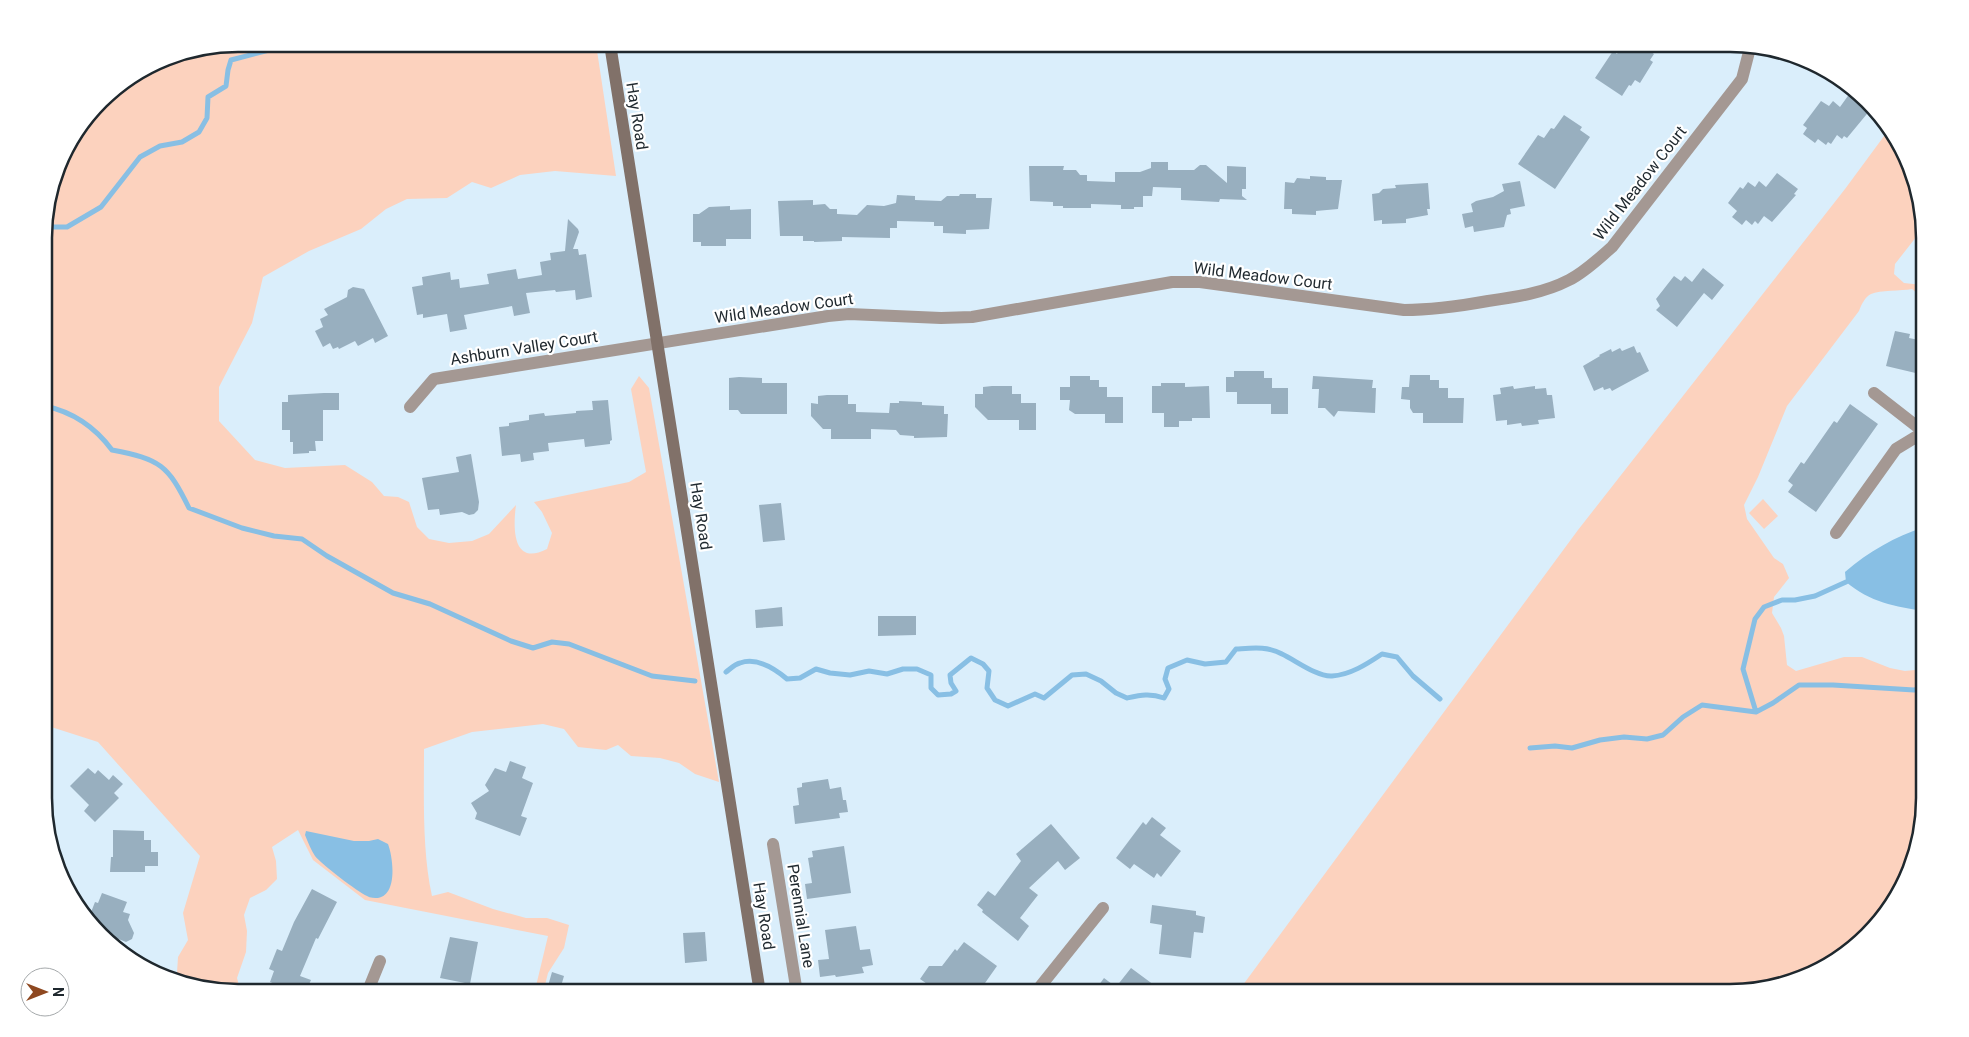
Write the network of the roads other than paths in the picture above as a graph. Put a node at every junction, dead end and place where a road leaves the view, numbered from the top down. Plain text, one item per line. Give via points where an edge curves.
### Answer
1 (611, 52) edge
2 (1749, 54) edge
3 (656, 344) junction
4 (1874, 394) dead end
5 (410, 407) dead end
6 (1916, 426) edge
7 (1916, 437) edge
8 (1836, 533) dead end
9 (773, 844) dead end
10 (1103, 908) dead end
11 (380, 961) dead end
12 (371, 984) edge
13 (759, 984) edge
14 (796, 984) edge
15 (1042, 984) edge

1 - 3 street, Hay Road
2 - 3 street, Wild Meadow Court via 1742,79 1612,247 1570,280 1546,290 1434,310 1404,310 1200,282 1172,282 972,317 849,314
3 - 5 street, Ashburn Valley Court via 434,379
3 - 13 street, Hay Road
4 - 6 street
7 - 8 street via 1896,449
9 - 14 street, Perennial Lane
10 - 15 street
11 - 12 street

